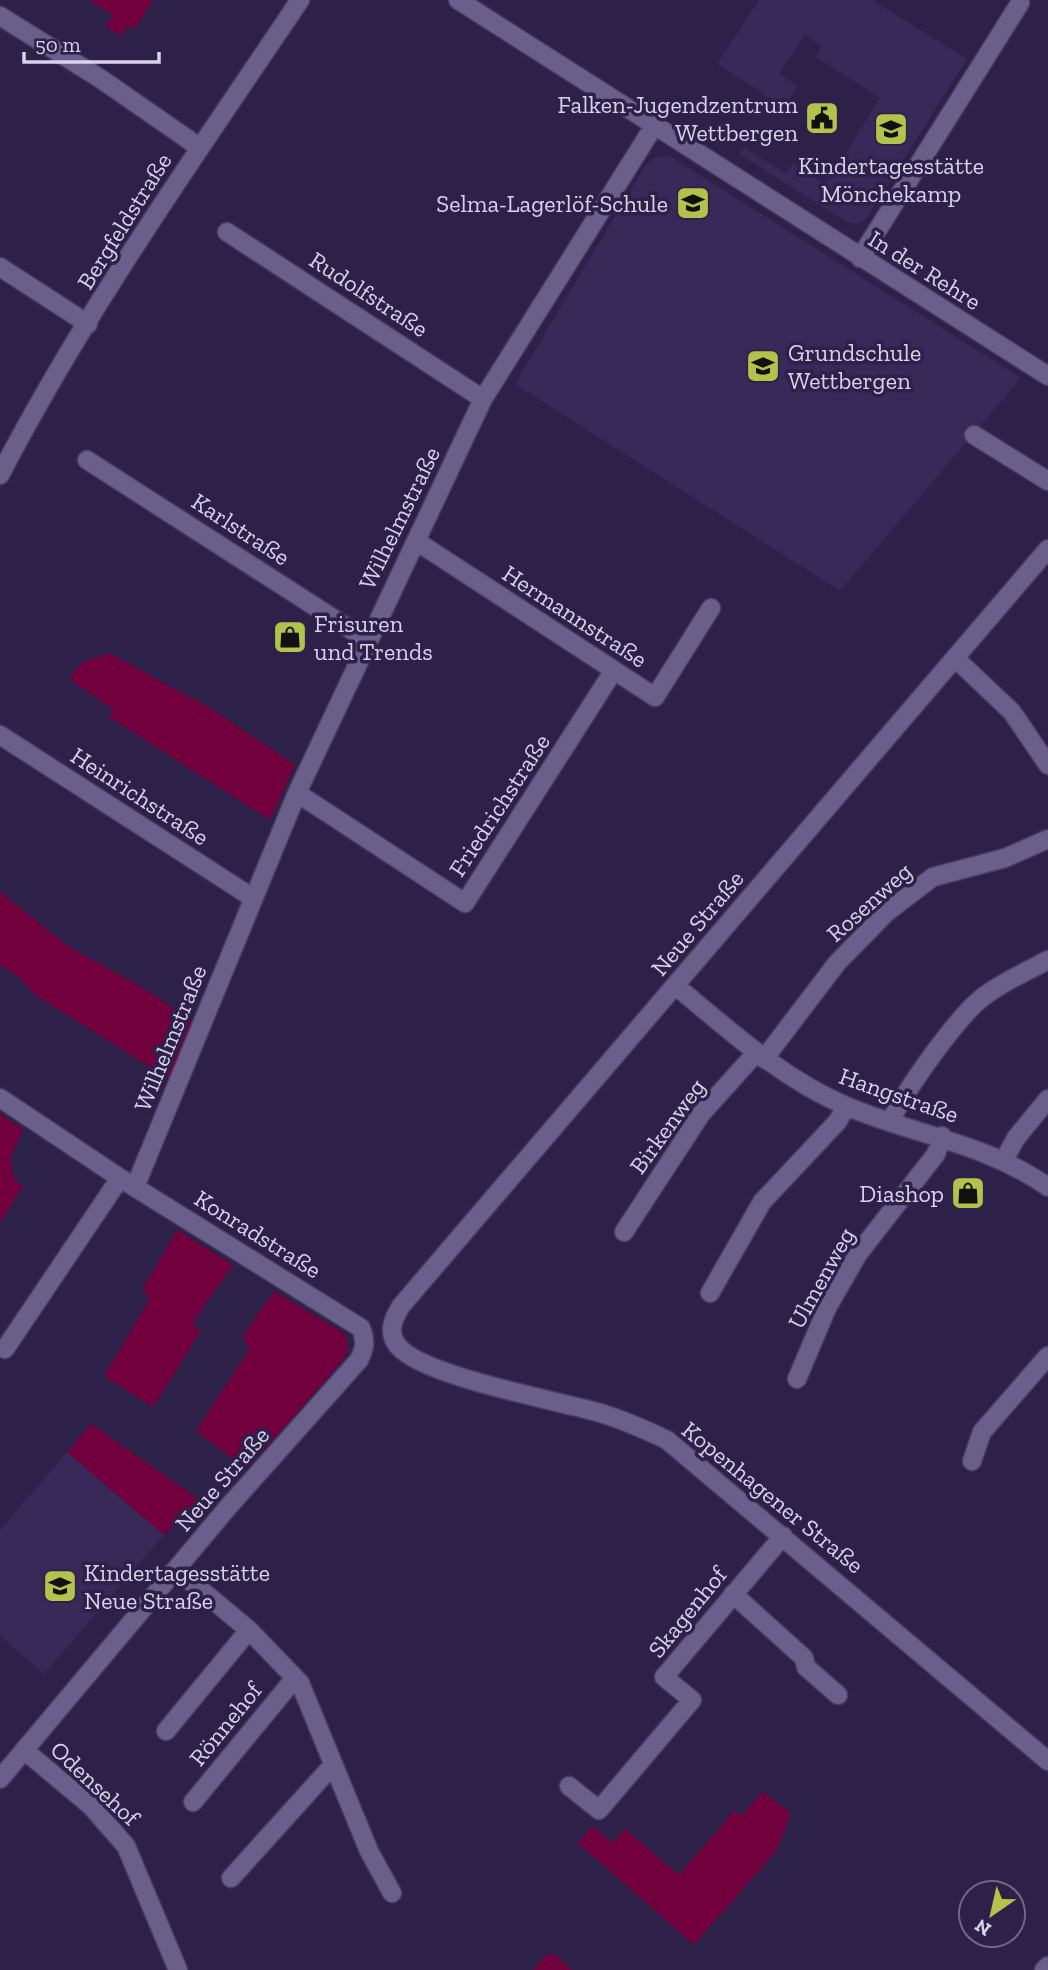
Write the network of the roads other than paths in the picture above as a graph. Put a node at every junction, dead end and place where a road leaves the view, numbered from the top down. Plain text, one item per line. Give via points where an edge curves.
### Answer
1 (300, 0) edge
2 (458, 0) edge
3 (1020, 3) dead end
4 (0, 16) edge
5 (654, 127) junction
6 (199, 147) junction
7 (227, 232) dead end
8 (860, 258) junction
9 (0, 267) edge
10 (88, 324) junction
11 (1048, 376) edge
12 (483, 398) junction
13 (974, 435) dead end
14 (87, 460) dead end
15 (0, 475) edge
16 (1048, 481) edge
17 (415, 541) junction
18 (1048, 550) edge
19 (711, 608) dead end
20 (368, 640) junction
21 (955, 658) junction
22 (614, 670) junction
23 (0, 735) edge
24 (1048, 765) edge
25 (297, 793) junction
26 (1048, 839) edge
27 (253, 898) junction
28 (1048, 960) edge
29 (676, 986) junction
30 (760, 1056) junction
31 (0, 1098) edge
32 (1048, 1100) edge
33 (846, 1106) junction
34 (891, 1122) junction
35 (942, 1136) junction
36 (1004, 1160) junction
37 (128, 1182) junction
38 (1048, 1187) edge
39 (624, 1232) dead end
40 (710, 1293) dead end
41 (392, 1331) joint
42 (365, 1338) joint
43 (5, 1349) dead end
44 (1048, 1356) edge
45 (797, 1379) dead end
46 (972, 1461) dead end
47 (783, 1536) junction
48 (177, 1570) junction
49 (733, 1594) junction
50 (249, 1630) junction
51 (295, 1678) junction
52 (838, 1695) dead end
53 (166, 1731) dead end
54 (23, 1750) junction
55 (1048, 1761) edge
56 (333, 1765) junction
57 (0, 1779) edge
58 (569, 1786) dead end
59 (193, 1802) dead end
60 (230, 1878) dead end
61 (392, 1894) dead end
62 (1048, 1966) edge
63 (177, 1970) edge
64 (1044, 1970) edge

1 - 6 street, Bergfeldstraße
2 - 5 street, In der Rehre
3 - 8 street
4 - 6 street
5 - 8 street, In der Rehre
5 - 12 street, Wilhelmstraße
6 - 10 street, Bergfeldstraße
7 - 12 street, Rudolfstraße
8 - 11 street, In der Rehre
9 - 10 street
10 - 15 street, Bergfeldstraße
12 - 17 street, Wilhelmstraße
13 - 16 street
14 - 20 street, Karlstraße
17 - 20 street, Wilhelmstraße
17 - 22 street, Hermannstraße
18 - 21 street, Neue Straße
19 - 22 street, Hermannstraße via 655,697
20 - 25 street, Wilhelmstraße
21 - 24 street via 1012,712
21 - 29 street, Neue Straße
22 - 25 street, Friedrichstraße via 465,903
23 - 27 street, Heinrichstraße
25 - 27 street, Wilhelmstraße
26 - 30 street, Rosenweg via 1005,858 933,877 887,912 837,963
27 - 37 street, Wilhelmstraße
28 - 34 street via 981,998 941,1045
29 - 30 street, Hangstraße
29 - 41 street, Neue Straße via 401,1306
30 - 33 street, Hangstraße
30 - 39 street, Birkenweg via 701,1114
31 - 37 street, Konradstraße
32 - 36 street
33 - 34 street, Hangstraße
33 - 40 street via 838,1121 762,1202
34 - 35 street, Hangstraße
35 - 36 street, Hangstraße
35 - 45 street, Ulmenweg via 936,1154 858,1254 827,1308
36 - 38 street, Hangstraße
37 - 42 street, Konradstraße via 361,1328
37 - 43 street
41 - 47 street, Kopenhagener Straße via 396,1344 423,1363 599,1412 667,1440
42 - 48 street, Neue Straße via 359,1360
44 - 46 street via 982,1433
47 - 49 street, Skagenhof
47 - 55 street, Kopenhagener Straße
48 - 50 street, Rönnehof
48 - 54 street, Neue Straße
49 - 52 street
49 - 58 street, Skagenhof via 664,1677 692,1700 599,1810
50 - 51 street, Rönnehof
50 - 53 street, Rönnehof
51 - 56 street, Rönnehof
51 - 59 street, Rönnehof
54 - 57 street, Neue Straße
54 - 63 street, Odensehof via 91,1806 126,1846
56 - 60 street
56 - 61 street, Rönnehof
62 - 64 street

